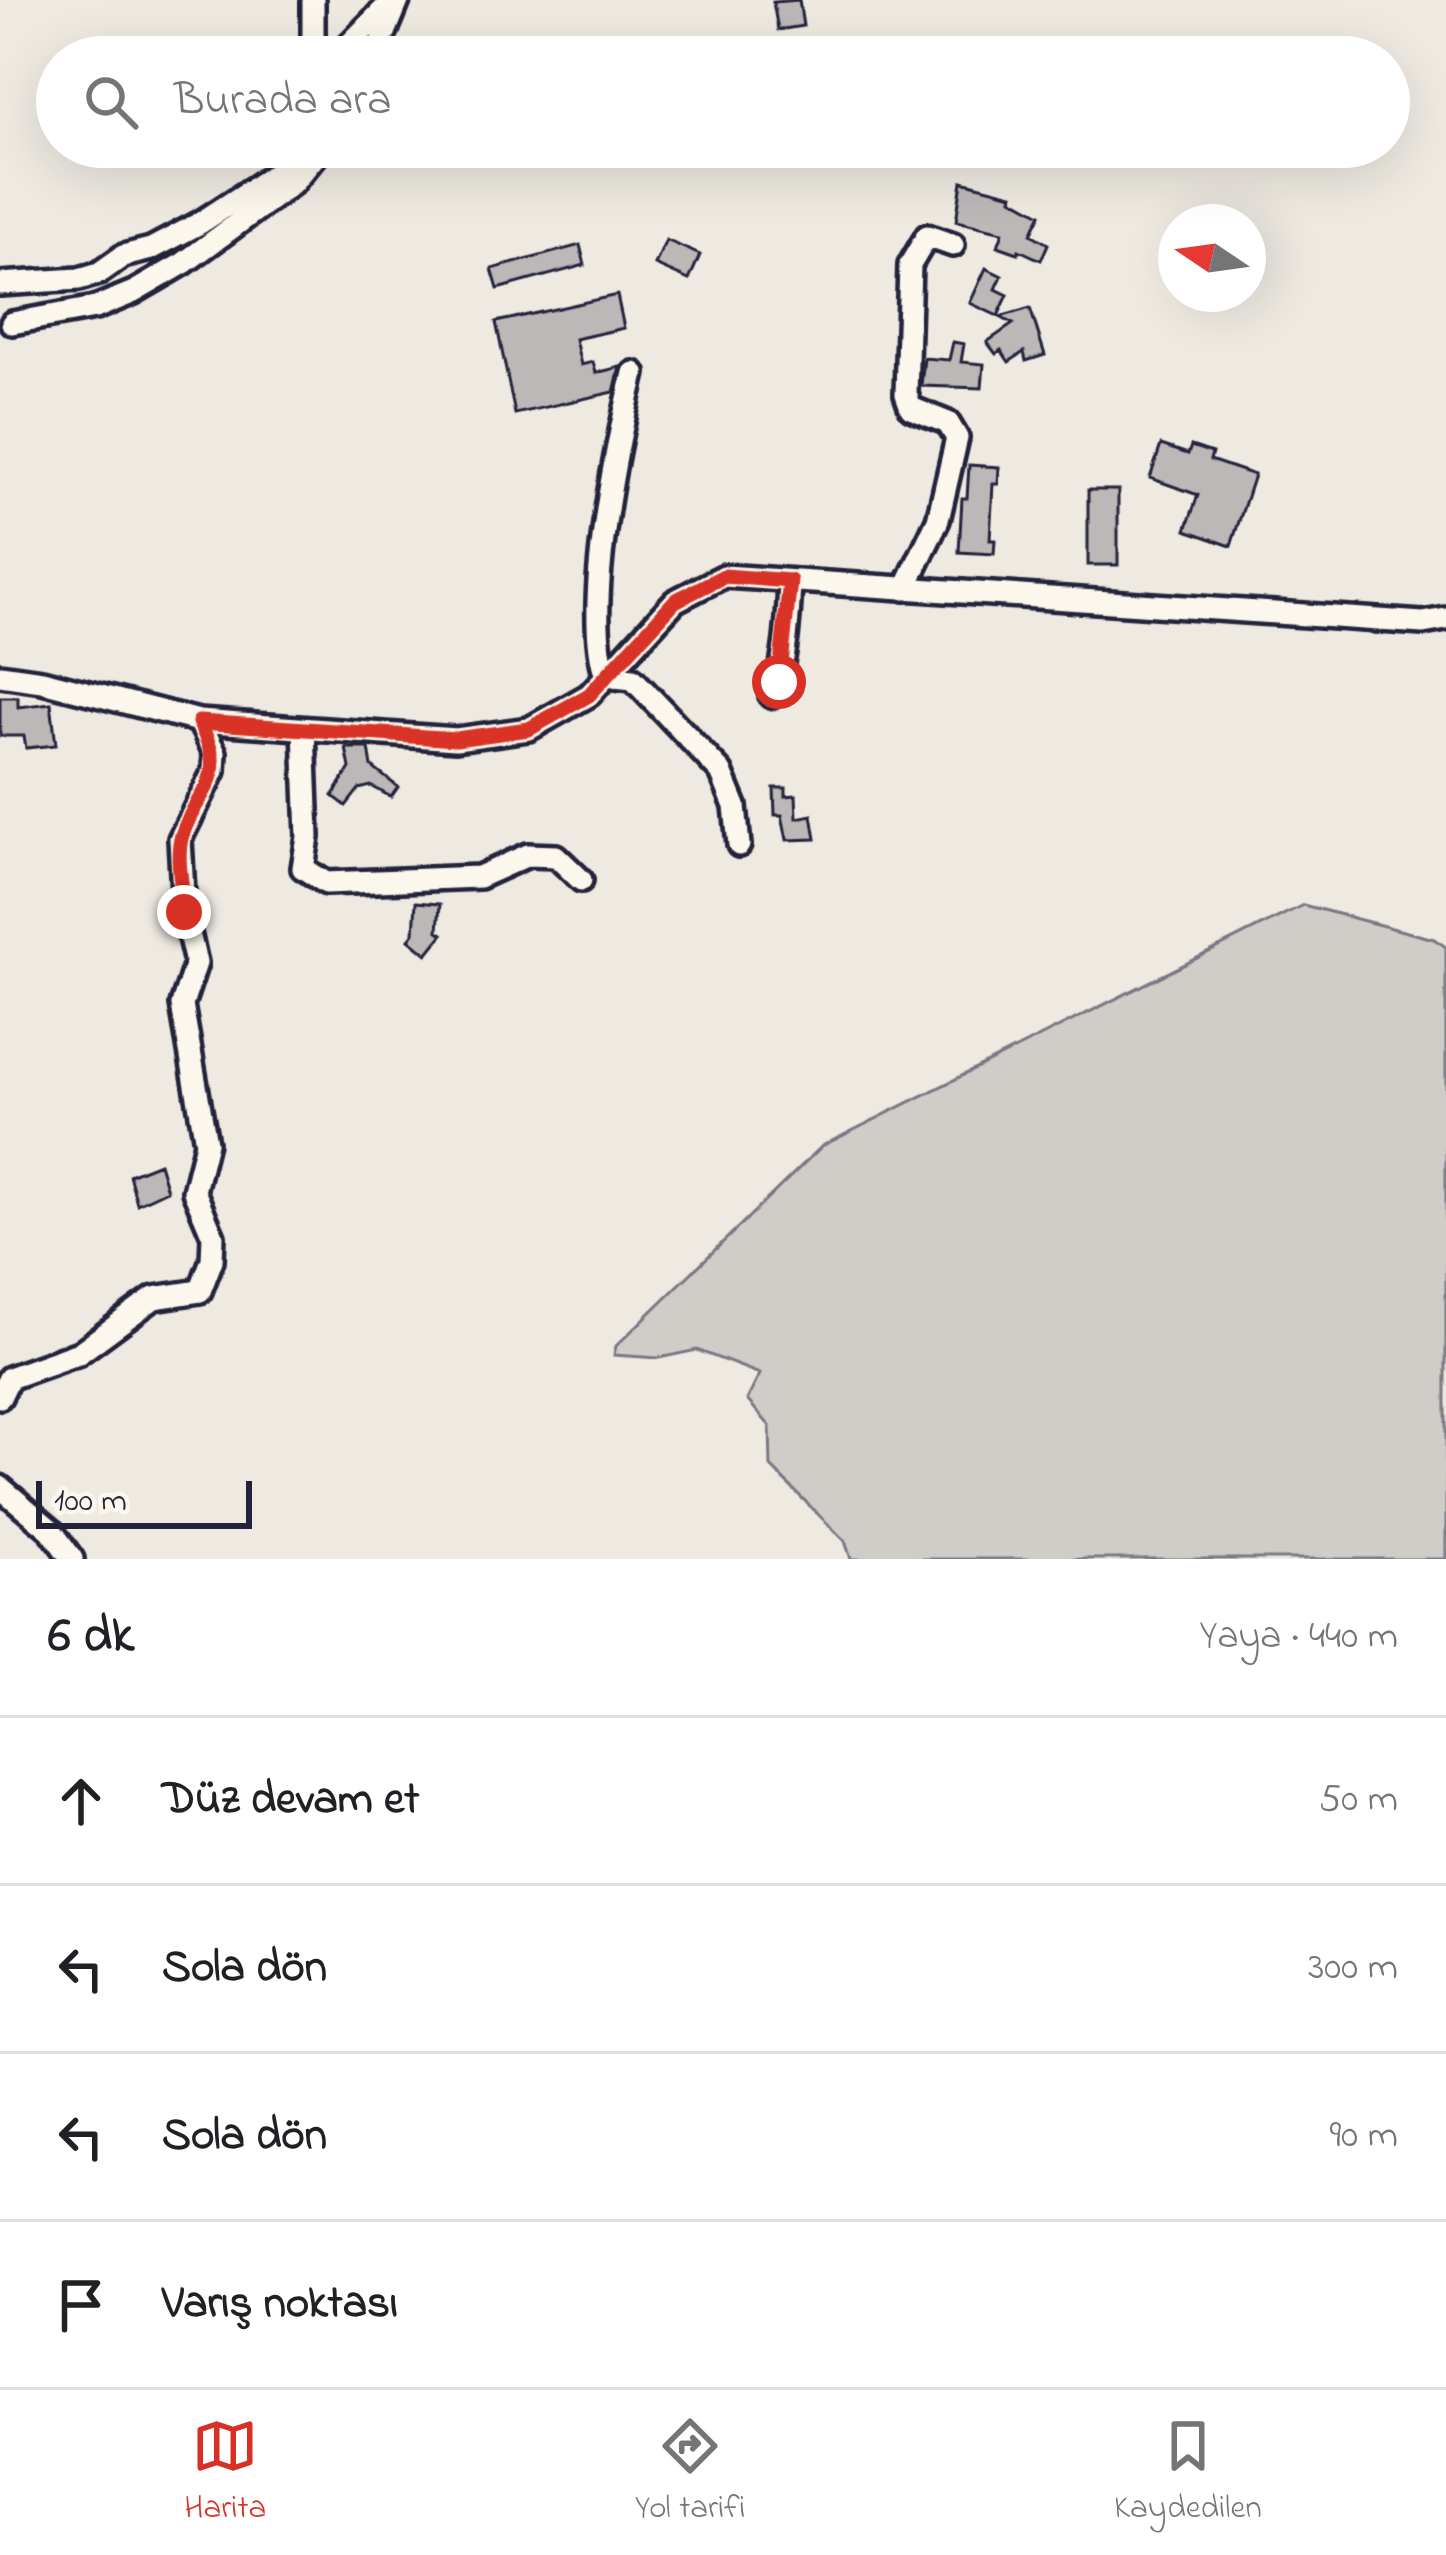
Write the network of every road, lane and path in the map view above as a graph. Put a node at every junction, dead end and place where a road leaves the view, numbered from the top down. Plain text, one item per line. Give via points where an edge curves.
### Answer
1 (313, 0) edge
2 (395, 0) edge
3 (313, 36) edge
4 (358, 36) edge
5 (382, 36) edge
6 (277, 168) edge
7 (306, 168) edge
8 (953, 245) dead end
9 (0, 284) edge
10 (12, 323) dead end
11 (634, 374) dead end
12 (790, 581) junction
13 (905, 589) junction
14 (1446, 619) edge
15 (0, 675) edge
16 (606, 676) junction
17 (771, 695) dead end
18 (199, 722) junction
19 (304, 729) junction
20 (739, 844) dead end
21 (581, 880) dead end
22 (0, 1397) edge
23 (0, 1487) edge
24 (72, 1559) edge

1 - 3 street
2 - 4 street
2 - 5 street
6 - 9 street via 200,223 99,273
7 - 10 street via 134,292
8 - 13 street via 927,236 910,265 905,394 911,408 948,423 957,438 938,520
11 - 16 street via 605,526 598,655
12 - 13 street
12 - 16 street via 724,576 675,601
12 - 17 street
13 - 14 street
15 - 18 street
16 - 19 street via 589,695 529,729 456,739
16 - 20 street via 634,679 722,772
18 - 19 street
18 - 22 street via 215,753 214,771 180,839 196,963 182,1004 206,1143 194,1191 213,1235 212,1260 200,1291 154,1298 79,1353 9,1378
19 - 21 street via 302,868 326,883 479,877 528,855 556,856
23 - 24 street

